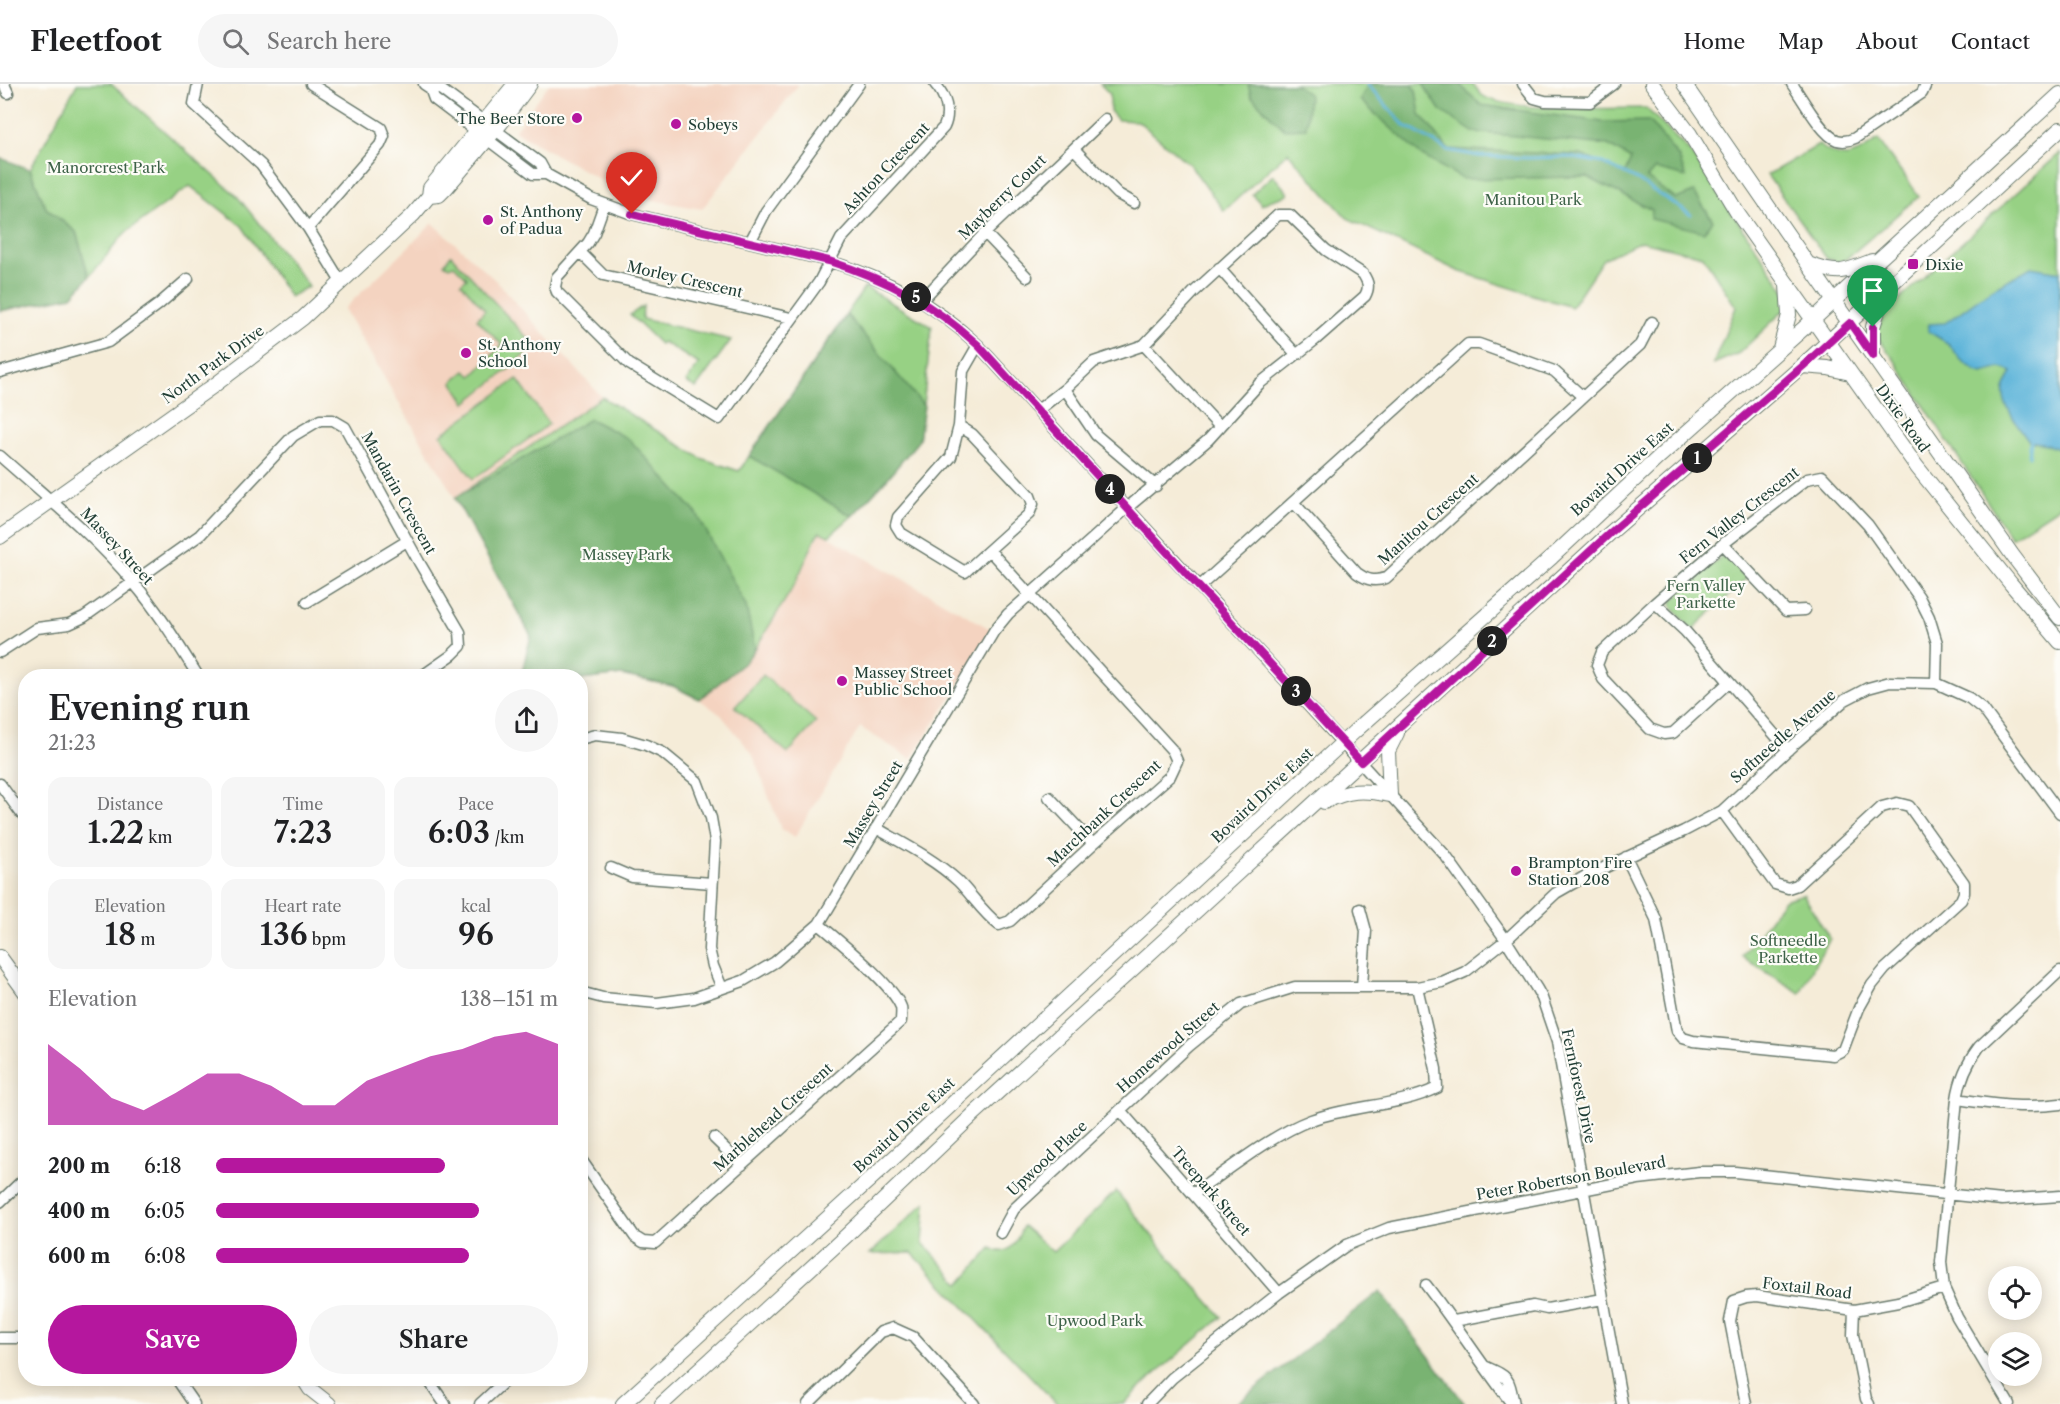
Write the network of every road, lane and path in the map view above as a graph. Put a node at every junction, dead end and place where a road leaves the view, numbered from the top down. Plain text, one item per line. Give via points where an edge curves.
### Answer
1 (198, 84) edge
2 (311, 84) edge
3 (515, 84) edge
4 (530, 84) edge
5 (859, 84) edge
6 (1523, 84) edge
7 (1614, 84) edge
8 (1652, 84) edge
9 (1684, 84) edge
10 (1792, 84) edge
11 (1926, 84) edge
12 (427, 86) edge
13 (942, 86) edge
14 (2060, 94) edge
15 (1105, 118) dead end
16 (2060, 129) edge
17 (486, 131) junction
18 (1074, 149) junction
19 (1134, 203) dead end
20 (604, 205) junction
21 (308, 228) junction
22 (985, 233) junction
23 (750, 242) junction
24 (580, 252) junction
25 (1882, 256) junction
26 (829, 261) junction
27 (1808, 264) junction
28 (1219, 268) junction
29 (1027, 277) dead end
30 (188, 279) dead end
31 (341, 282) junction
32 (1787, 283) junction
33 (1884, 291) junction
34 (922, 300) junction
35 (1834, 300) junction
36 (791, 318) junction
37 (1813, 319) junction
38 (1652, 322) dead end
39 (1850, 323) junction
40 (1829, 341) junction
41 (978, 345) junction
42 (1144, 345) junction
43 (1779, 351) junction
44 (1296, 354) junction
45 (1873, 356) junction
46 (1803, 366) junction
47 (0, 372) edge
48 (1850, 373) junction
49 (1065, 389) junction
50 (1583, 397) junction
51 (1038, 410) junction
52 (959, 426) junction
53 (1220, 427) junction
54 (0, 456) edge
55 (1156, 486) junction
56 (50, 501) junction
57 (1293, 503) junction
58 (1127, 508) junction
59 (0, 537) edge
60 (407, 541) junction
61 (1723, 544) junction
62 (989, 550) junction
63 (2025, 572) junction
64 (133, 581) junction
65 (2010, 584) junction
66 (1199, 587) junction
67 (1030, 593) junction
68 (308, 602) dead end
69 (1655, 603) junction
70 (1805, 610) dead end
71 (2060, 618) edge
72 (2060, 642) edge
73 (0, 652) edge
74 (194, 669) edge
75 (432, 669) edge
76 (1728, 683) junction
77 (1936, 683) junction
78 (1404, 721) junction
79 (588, 737) edge
80 (1343, 742) junction
81 (1788, 750) junction
82 (1361, 762) junction
83 (0, 784) edge
84 (1390, 795) junction
85 (1049, 797) dead end
86 (18, 808) edge
87 (1308, 810) junction
88 (1722, 811) junction
89 (2060, 813) edge
90 (876, 828) junction
91 (1093, 844) junction
92 (1626, 856) junction
93 (611, 868) dead end
94 (712, 884) junction
95 (1360, 909) dead end
96 (819, 924) junction
97 (1506, 940) junction
98 (0, 957) edge
99 (2060, 971) edge
100 (18, 982) edge
101 (1362, 986) junction
102 (1418, 987) junction
103 (722, 988) junction
104 (588, 994) edge
105 (1957, 1099) junction
106 (2060, 1104) edge
107 (1120, 1110) junction
108 (714, 1138) dead end
109 (742, 1165) junction
110 (588, 1169) edge
111 (18, 1184) edge
112 (1584, 1189) junction
113 (1193, 1194) junction
114 (1948, 1195) junction
115 (2060, 1196) edge
116 (2, 1197) edge
117 (1001, 1233) dead end
118 (1426, 1285) dead end
119 (1944, 1288) junction
120 (1279, 1293) junction
121 (1604, 1299) junction
122 (1854, 1310) junction
123 (1454, 1321) junction
124 (0, 1338) edge
125 (18, 1338) edge
126 (182, 1386) edge
127 (306, 1386) edge
128 (308, 1386) edge
129 (433, 1386) edge
130 (499, 1386) edge
131 (812, 1403) edge
132 (194, 1404) edge
133 (310, 1404) edge
134 (328, 1404) edge
135 (446, 1404) edge
136 (480, 1404) edge
137 (623, 1404) edge
138 (662, 1404) edge
139 (974, 1404) edge
140 (1147, 1404) edge
141 (1513, 1404) edge
142 (1622, 1404) edge
143 (1746, 1404) edge
144 (1869, 1404) edge
145 (2009, 1404) edge

1 - 21 street via 194,104 261,165
2 - 21 street via 381,129 384,136
3 - 17 main road, North Park Drive
4 - 17 main road, North Park Drive
5 - 23 street via 766,211
6 - 7 street via 1534,98 1545,101 1590,102
8 - 32 main road, Dixie Road via 1690,134 1738,214
9 - 27 main road, Dixie Road
10 - 11 street via 1827,133 1836,140 1847,141 1922,93
12 - 17 street, Fernforest Drive via 440,89
13 - 26 street, Ashton Crescent via 947,110 944,127 842,238
14 - 25 main road, Bovaird Drive East
15 - 18 street, Mayberry Court
16 - 33 main road
17 - 20 street, Fernforest Drive via 533,174 546,174
17 - 31 main road, North Park Drive via 439,195 429,196
18 - 19 street via 1118,194
18 - 22 street, Mayberry Court
20 - 23 street, Fernforest Drive
20 - 24 street via 594,233
21 - 31 street
22 - 29 street
22 - 34 street, Mayberry Court
23 - 26 street, Fernforest Drive
24 - 36 street, Morley Crescent via 603,275
24 - 36 street via 558,277 556,292 629,364 719,419
25 - 27 main road via 1836,273
25 - 35 main road, Bovaird Drive East
26 - 34 street, Fernforest Drive via 882,279
26 - 36 street via 819,282
27 - 35 main road, Dixie Road
28 - 42 street
28 - 44 street
28 - 44 street, Massey Street via 1272,219 1284,214 1326,250 1363,274 1368,285 1365,296
30 - 47 street via 108,342
31 - 56 main road, North Park Drive via 303,318 216,384
32 - 37 main road, Dixie Road
32 - 43 main road via 1789,315
33 - 39 main road
33 - 45 main road via 1873,327
34 - 41 street, Fernforest Drive
35 - 37 main road, Bovaird Drive East
35 - 39 main road, Dixie Road
37 - 40 main road, Dixie Road
37 - 43 main road, Bovaird Drive East
38 - 50 street, Manitou Crescent via 1640,345
39 - 40 main road
39 - 45 main road, Dixie Road
40 - 46 main road
40 - 48 main road, Dixie Road
41 - 51 street, Fernforest Drive
41 - 52 street via 963,371
42 - 49 street via 1094,362
42 - 53 street
43 - 80 main road, Bovaird Drive East
44 - 53 street, Massey Street via 1259,384
45 - 63 main road, Dixie Road
46 - 48 main road
46 - 78 main road via 1609,534
48 - 65 main road, Dixie Road via 1917,467
49 - 51 street
49 - 55 street via 1096,435
50 - 57 street via 1554,371 1479,344 1468,344
50 - 57 street, Manitou Crescent via 1386,578 1377,581 1357,573
51 - 58 street, Fernforest Drive
52 - 62 street via 972,434 1033,504 1029,514
52 - 62 street via 951,457 898,517 896,525 901,533 965,572
53 - 55 street, Massey Street
54 - 56 street, Massey Street
55 - 58 street, Massey Street
56 - 59 main road, North Park Drive
56 - 64 street, Massey Street
57 - 66 street
58 - 66 street, Fernforest Drive
58 - 67 street, Massey Street
60 - 64 street, Mandarin Crescent via 345,427 333,420 320,420 293,436 200,535
60 - 68 street
60 - 75 street, Mandarin Crescent via 460,632 460,646
61 - 69 street, Fern Valley Crescent
61 - 70 street via 1786,611
61 - 77 street, Fern Valley Crescent via 1807,479 1822,476 1868,525 1919,597 1937,643
62 - 67 street
63 - 65 main road
63 - 71 main road, Dixie Road
64 - 73 street, Mandarin Crescent via 84,617 69,624 37,628
64 - 74 street, Massey Street
65 - 72 main road, Dixie Road
66 - 80 street, Fernforest Drive
67 - 90 street, Massey Street via 994,631
67 - 91 street, Marchbank Crescent via 1177,760 1170,776
69 - 76 street via 1685,631
69 - 76 street, Fern Valley Crescent via 1602,652 1597,665 1603,679 1650,729 1664,734 1673,733
76 - 81 street
77 - 81 street, Softneedle Avenue via 1890,682 1868,688 1845,700
77 - 89 street, Softneedle Avenue via 1983,709
78 - 82 main road
78 - 84 main road via 1388,751
79 - 94 street via 622,738 646,745 663,753 697,781 715,841
80 - 82 street, Fernforest Drive
80 - 137 main road, Bovaird Drive East
81 - 88 street, Softneedle Avenue
82 - 84 street, Fernforest Drive
82 - 87 main road
83 - 86 street
84 - 87 main road via 1352,791
84 - 97 street, Fernforest Drive via 1445,855
85 - 91 street
87 - 138 main road
88 - 92 street, Softneedle Avenue
88 - 92 street via 1774,884 1788,888 1797,885 1882,807 1897,803 1909,806 1964,883 1961,900 1872,985 1843,1050 1833,1055 1683,1038 1677,1031 1656,919
90 - 91 street, Marchbank Crescent via 934,861 999,925 1010,921
90 - 96 street, Massey Street
92 - 97 street, Softneedle Avenue via 1556,892
93 - 94 street via 632,876
94 - 103 street via 709,950
95 - 101 street via 1366,931
96 - 103 street, Massey Street via 775,962
96 - 109 street, Marblehead Crescent via 896,998 902,1010 901,1021
97 - 102 street, Homewood Street via 1465,972
97 - 112 street, Fernforest Drive via 1542,998 1557,1042
98 - 100 main road
99 - 105 street via 1979,1047 1960,1082
101 - 102 street, Homewood Street
101 - 107 street, Homewood Street via 1295,987 1241,1004
102 - 113 street via 1437,1088 1313,1119
103 - 104 street, Massey Street via 693,998 657,1003
105 - 106 street via 2011,1107
105 - 114 street
107 - 113 street, Treepark Street
107 - 117 street, Upwood Place via 1014,1209
108 - 109 street
109 - 110 street, Marblehead Crescent via 655,1243 635,1237
111 - 116 street
112 - 114 street, Peter Robertson Boulevard via 1677,1174 1718,1172
112 - 120 street, Peter Robertson Boulevard via 1389,1228 1347,1245
112 - 121 street, Fernforest Drive
113 - 120 street, Treepark Street
114 - 115 street, Peter Robertson Boulevard via 2002,1200
114 - 119 street via 1941,1262
118 - 123 street
119 - 122 street, Foxtail Road
119 - 145 street
120 - 140 street, Peter Robertson Boulevard via 1172,1378
121 - 123 street via 1547,1309 1533,1306
121 - 142 street, Fernforest Drive
122 - 143 street, Foxtail Road via 1757,1296 1734,1301 1730,1321
122 - 144 street via 1853,1335
123 - 141 street
124 - 125 street
126 - 132 street
127 - 133 main road
128 - 134 main road
129 - 135 street
130 - 136 street
131 - 139 street via 881,1332 894,1328 913,1337

